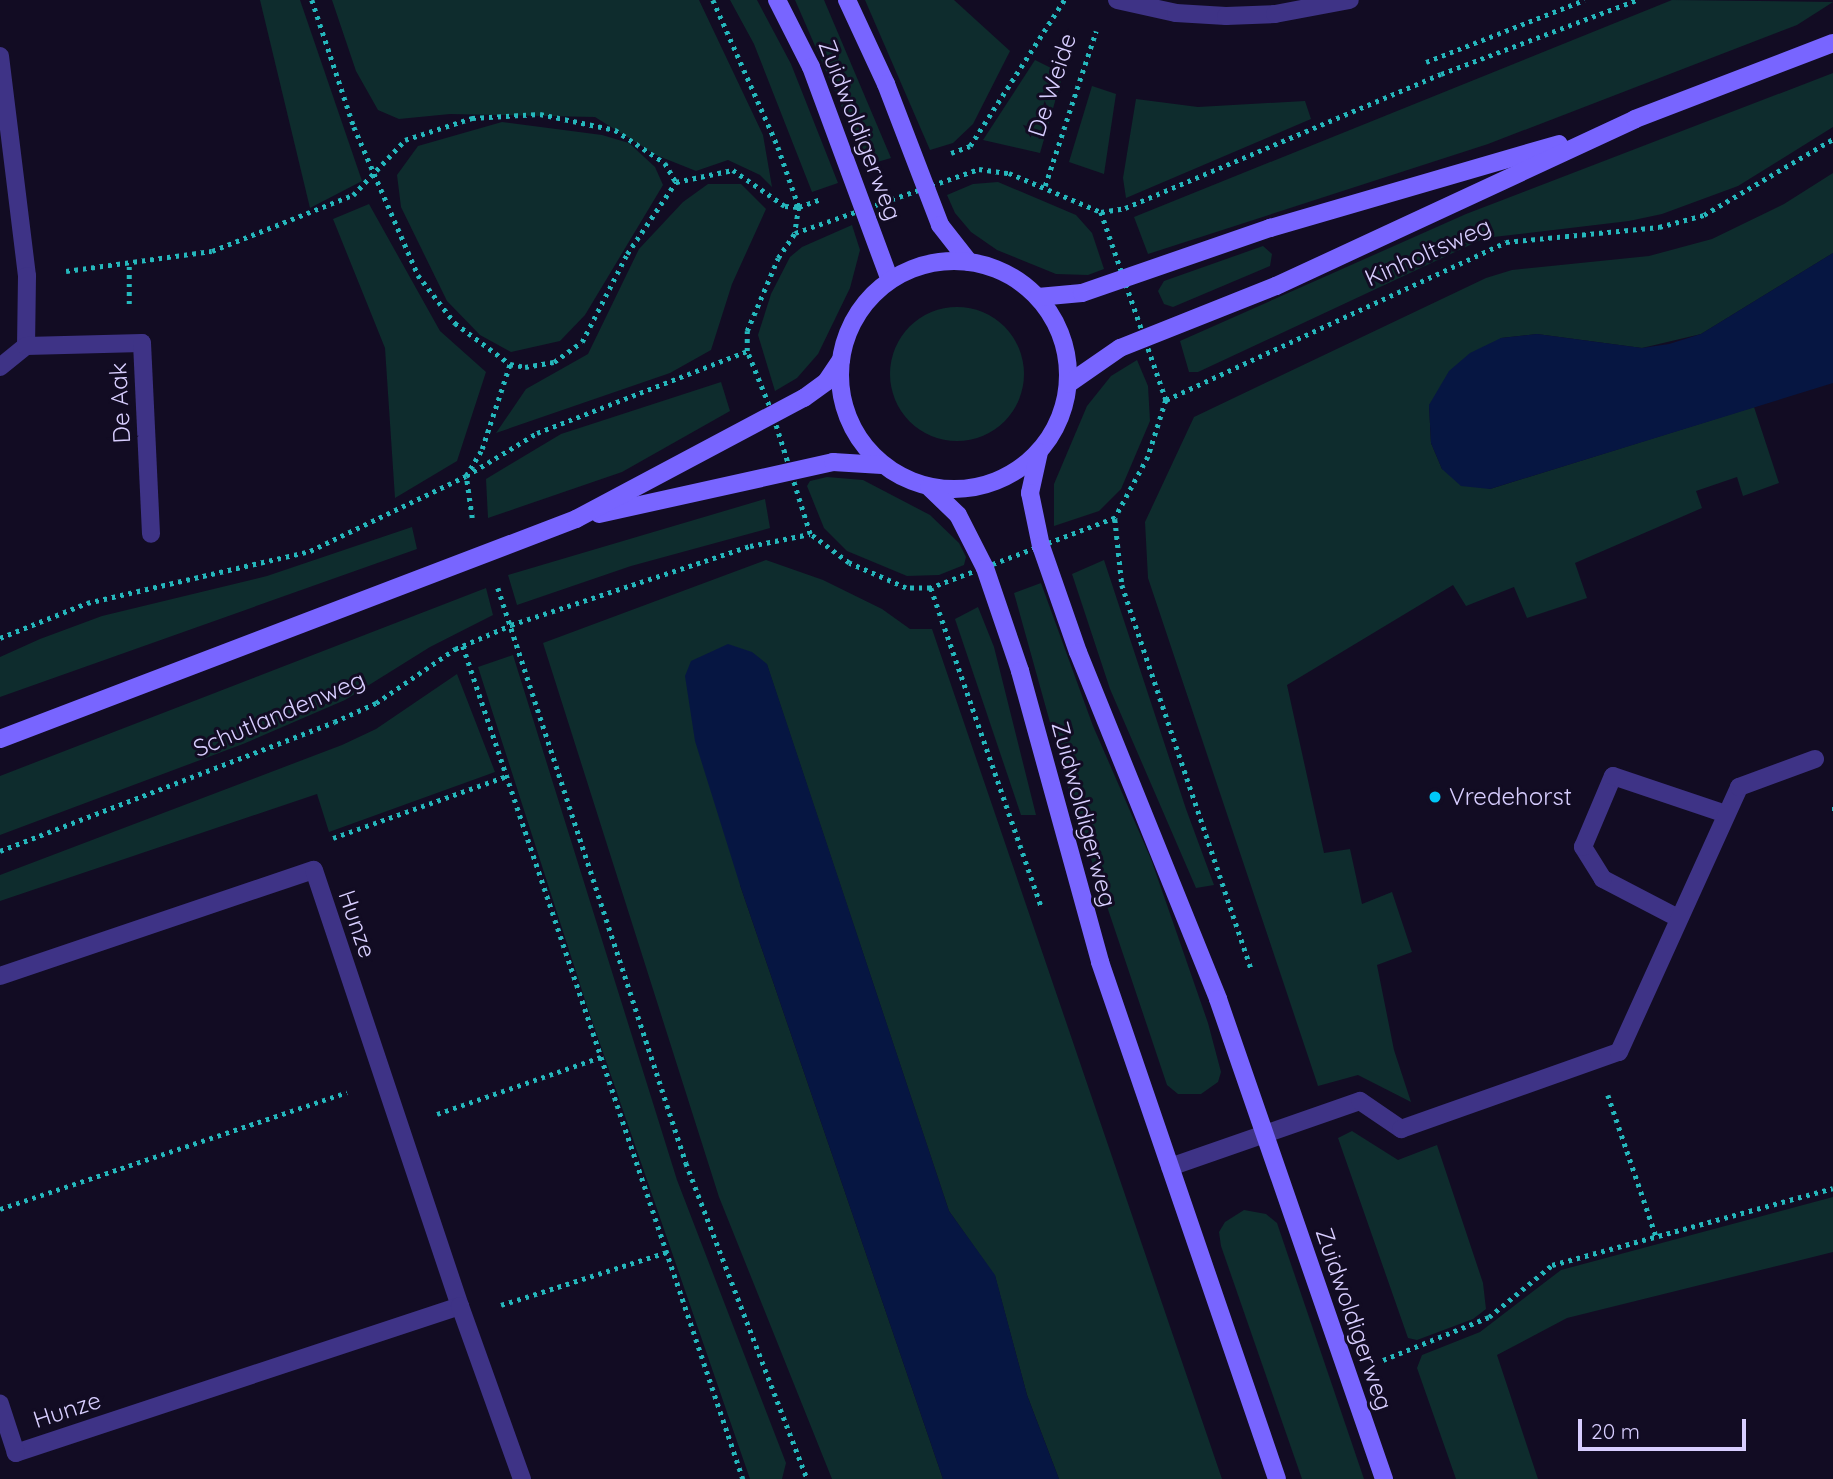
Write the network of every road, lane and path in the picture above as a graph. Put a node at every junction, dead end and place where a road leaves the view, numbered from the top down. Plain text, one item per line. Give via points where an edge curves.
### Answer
1 (312, 0) edge
2 (713, 0) edge
3 (777, 0) edge
4 (847, 0) edge
5 (1063, 0) edge
6 (1117, 0) edge
7 (1350, 0) edge
8 (1584, 0) edge
9 (1637, 0) edge
10 (1097, 26) dead end
11 (1833, 43) edge
12 (0, 56) edge
13 (1426, 62) dead end
14 (1635, 119) junction
15 (1833, 139) edge
16 (916, 165) junction
17 (377, 173) junction
18 (677, 182) junction
19 (857, 186) junction
20 (1045, 186) dead end
21 (799, 207) junction
22 (1101, 212) dead end
23 (795, 233) dead end
24 (969, 261) junction
25 (27, 276) junction
26 (890, 280) junction
27 (1038, 297) junction
28 (26, 346) junction
29 (747, 351) dead end
30 (841, 360) junction
31 (510, 364) junction
32 (0, 366) edge
33 (1068, 384) junction
34 (1166, 400) dead end
35 (1040, 452) junction
36 (882, 465) junction
37 (466, 476) junction
38 (929, 487) junction
39 (576, 519) junction
40 (151, 534) dead end
41 (810, 534) dead end
42 (487, 556) junction
43 (511, 625) junction
44 (0, 638) edge
45 (463, 646) junction
46 (0, 739) edge
47 (1815, 760) dead end
48 (507, 776) junction
49 (1726, 814) junction
50 (0, 851) edge
51 (314, 870) junction
52 (1678, 918) junction
53 (0, 976) edge
54 (601, 1057) junction
55 (1596, 1060) junction
56 (384, 1080) junction
57 (400, 1127) junction
58 (1264, 1135) junction
59 (1170, 1167) junction
60 (1833, 1188) edge
61 (0, 1209) edge
62 (1656, 1236) junction
63 (667, 1252) junction
64 (462, 1312) junction
65 (1383, 1360) dead end
66 (0, 1404) edge
67 (522, 1479) edge
68 (743, 1479) edge
69 (807, 1479) edge
70 (1277, 1479) edge
71 (1384, 1479) edge

1 - 17 path via 354,127
2 - 21 path via 746,69
3 - 19 main road, Zuidwoldigerweg via 811,67
4 - 16 main road, Zuidwoldigerweg via 886,84
5 - 16 path via 970,146
6 - 7 street via 1176,13 1226,16 1275,14
8 - 13 path
9 - 22 path via 1441,74 1125,208
10 - 20 path, De Weide
11 - 14 main road, Kinholtsweg
12 - 25 street
14 - 27 main road, Kinholtsweg via 1434,184 1270,228 1082,293
14 - 33 main road, Kinholtsweg via 1276,286 1120,348
15 - 34 path, Kinholtsweg via 1704,215 1659,228 1506,242
16 - 24 main road, Zuidwoldigerweg via 940,225
17 - 18 path via 405,140 472,118 540,114 615,130 665,163
17 - 25 path via 353,195 212,251
17 - 31 path via 389,218 418,275 456,323
18 - 21 path via 733,170 777,202
18 - 31 path via 627,254 582,342 554,362 525,368
19 - 21 path
19 - 26 main road, Zuidwoldigerweg
21 - 23 path
24 - 26 main road via 928,264
24 - 27 main road via 1018,279
25 - 28 street
26 - 30 main road via 867,302 850,329
27 - 33 main road via 1056,323 1067,353
28 - 32 street
28 - 40 street, De Aak via 142,343
29 - 37 path via 537,433
30 - 36 main road via 841,390 848,418
30 - 39 main road via 826,382 804,398
31 - 37 path via 482,449
33 - 35 main road via 1060,421
35 - 38 main road via 1008,477 969,489
35 - 58 main road, Zuidwoldigerweg via 1030,493 1041,546 1078,652 1213,986
36 - 38 main road
36 - 39 main road via 833,462
37 - 42 path via 470,513
37 - 44 path via 310,551 87,603
38 - 59 main road, Zuidwoldigerweg via 958,515 985,568 1020,671 1100,962
39 - 42 main road
41 - 43 path, Schutlandenweg via 750,546
42 - 43 path
42 - 46 main road
43 - 45 path, Schutlandenweg
43 - 69 path via 686,1163
45 - 48 path
45 - 50 path, Schutlandenweg via 376,703 334,722
47 - 49 street via 1739,787
48 - 51 path via 327,839
48 - 54 path
49 - 52 street
49 - 52 street via 1613,776 1583,847 1603,879
51 - 53 street, Hunze
51 - 56 street, Hunze
52 - 55 street via 1619,1052
54 - 57 path
54 - 63 path
55 - 58 street via 1401,1129 1360,1101
55 - 62 path
56 - 57 street, Hunze
56 - 61 path
57 - 64 street, Hunze
58 - 59 street
58 - 71 main road, Zuidwoldigerweg
59 - 70 main road, Zuidwoldigerweg
60 - 62 path
62 - 65 path via 1552,1265 1489,1317
63 - 64 path
63 - 68 path
64 - 66 street, Hunze via 16,1453
64 - 67 street, Hunze

